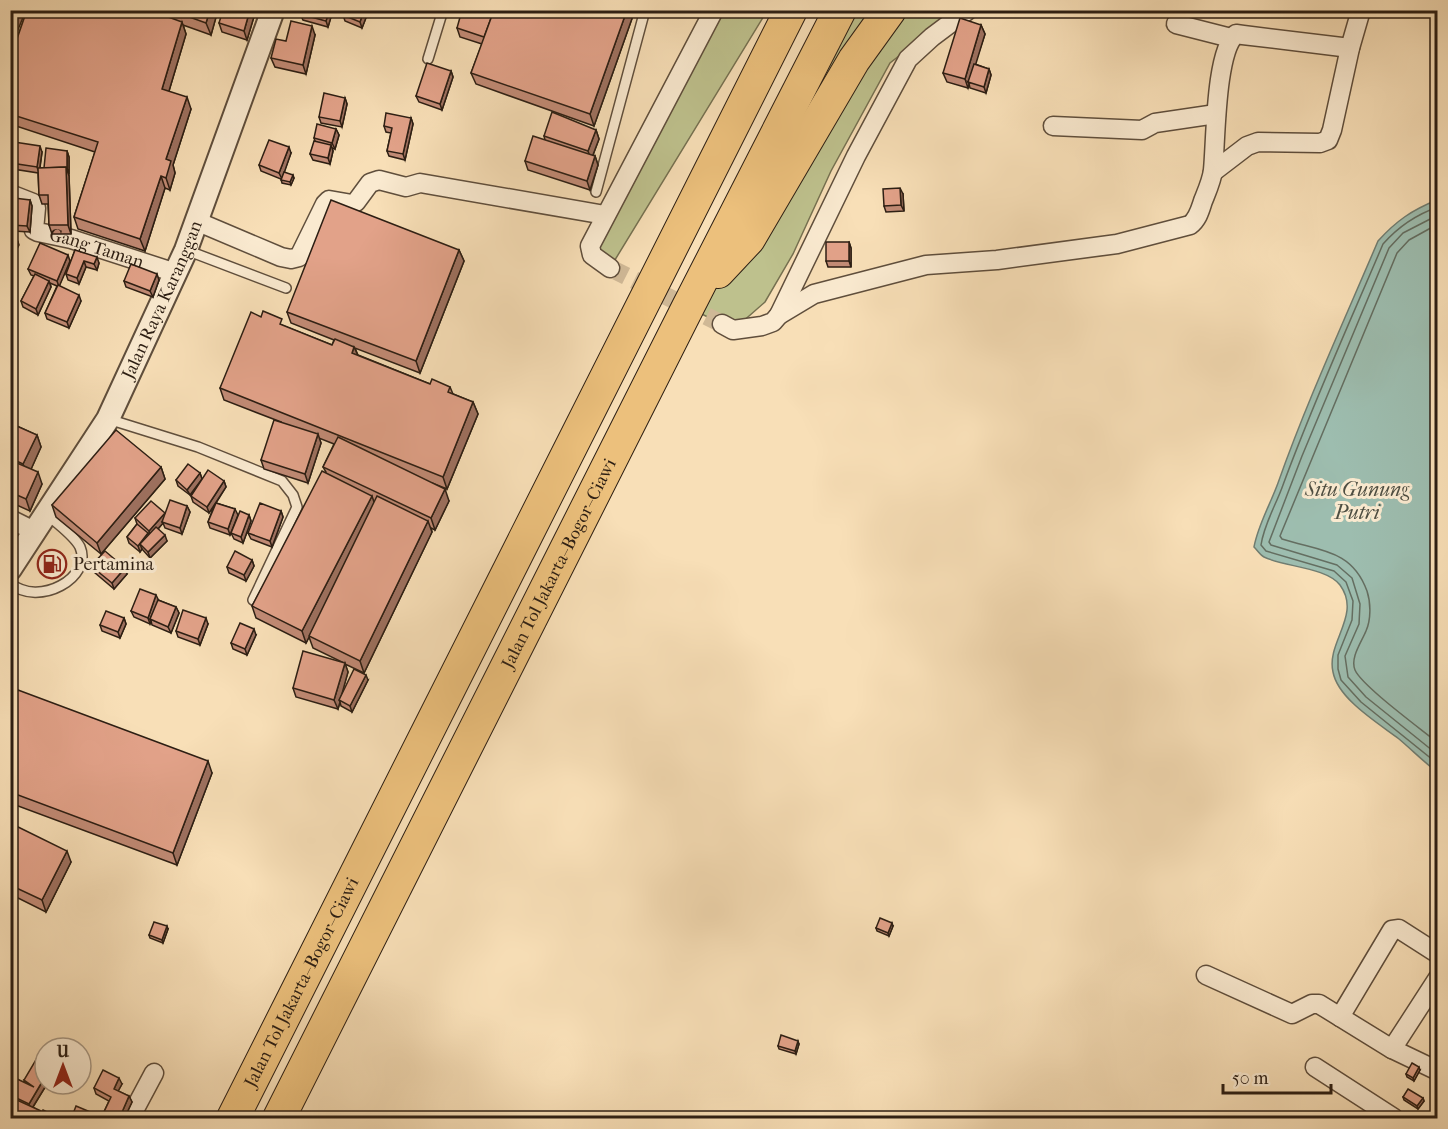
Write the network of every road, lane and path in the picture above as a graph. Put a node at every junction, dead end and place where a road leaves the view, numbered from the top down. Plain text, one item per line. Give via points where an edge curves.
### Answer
1 (273, 10) edge
2 (442, 10) edge
3 (645, 10) edge
4 (714, 10) edge
5 (792, 10) edge
6 (840, 10) edge
7 (890, 10) edge
8 (968, 10) edge
9 (1361, 10) edge
10 (1176, 24) dead end
11 (1231, 38) junction
12 (1350, 48) junction
13 (428, 59) dead end
14 (1216, 114) junction
15 (1053, 126) dead end
16 (1213, 172) junction
17 (596, 192) dead end
18 (10, 194) edge
19 (605, 214) junction
20 (196, 221) junction
21 (186, 250) junction
22 (610, 268) tunnel mouth
23 (176, 273) junction
24 (286, 288) dead end
25 (693, 300) junction
26 (779, 315) junction
27 (722, 324) tunnel mouth
28 (108, 419) junction
29 (10, 519) edge
30 (41, 523) junction
31 (10, 569) edge
32 (10, 583) edge
33 (253, 600) edge
34 (1437, 954) edge
35 (1206, 975) dead end
36 (1437, 978) edge
37 (1340, 1017) junction
38 (1392, 1049) junction
39 (1315, 1067) dead end
40 (1437, 1071) edge
41 (154, 1073) dead end
42 (130, 1119) edge
43 (233, 1119) edge
44 (279, 1119) edge
45 (1394, 1119) edge

1 - 20 street, Jalan Raya Karanggan
2 - 13 lane
3 - 17 lane
4 - 19 street
5 - 43 highway, Jalan Tol Jakarta–Bogor–Ciawi
6 - 25 highway, Jalan Tol Jakarta–Bogor–Ciawi
7 - 25 highway via 854,60 749,239
8 - 26 street via 908,59
9 - 12 street
10 - 11 street
11 - 12 street via 1243,34
11 - 14 street
12 - 16 street via 1328,140 1258,142
14 - 15 street via 1155,123 1142,130
14 - 16 street
16 - 26 street via 1198,216 1190,225 1117,244 926,265 814,294
18 - 23 street, Gang Taman via 33,202 34,230 38,232
19 - 20 street via 420,183 406,187 379,180 370,183 352,204 329,200 299,257 291,259
19 - 22 street via 590,251
20 - 21 street, Jalan Raya Karanggan
21 - 23 street, Jalan Raya Karanggan
21 - 24 lane
23 - 28 street, Jalan Raya Karanggan
25 - 44 highway, Jalan Tol Jakarta–Bogor–Ciawi
26 - 27 street via 772,322 747,329 733,330
28 - 30 street, Jalan Raya Karanggan
28 - 33 lane via 198,447 282,481 297,507
29 - 30 street
30 - 31 street, Jalan Raya Karanggan
30 - 32 lane via 79,546 80,567 64,584 48,592 30,593
34 - 37 street via 1399,929 1392,930
35 - 37 street via 1292,1014 1316,1003
36 - 38 street
37 - 38 street
38 - 40 street
39 - 45 street
41 - 42 street

